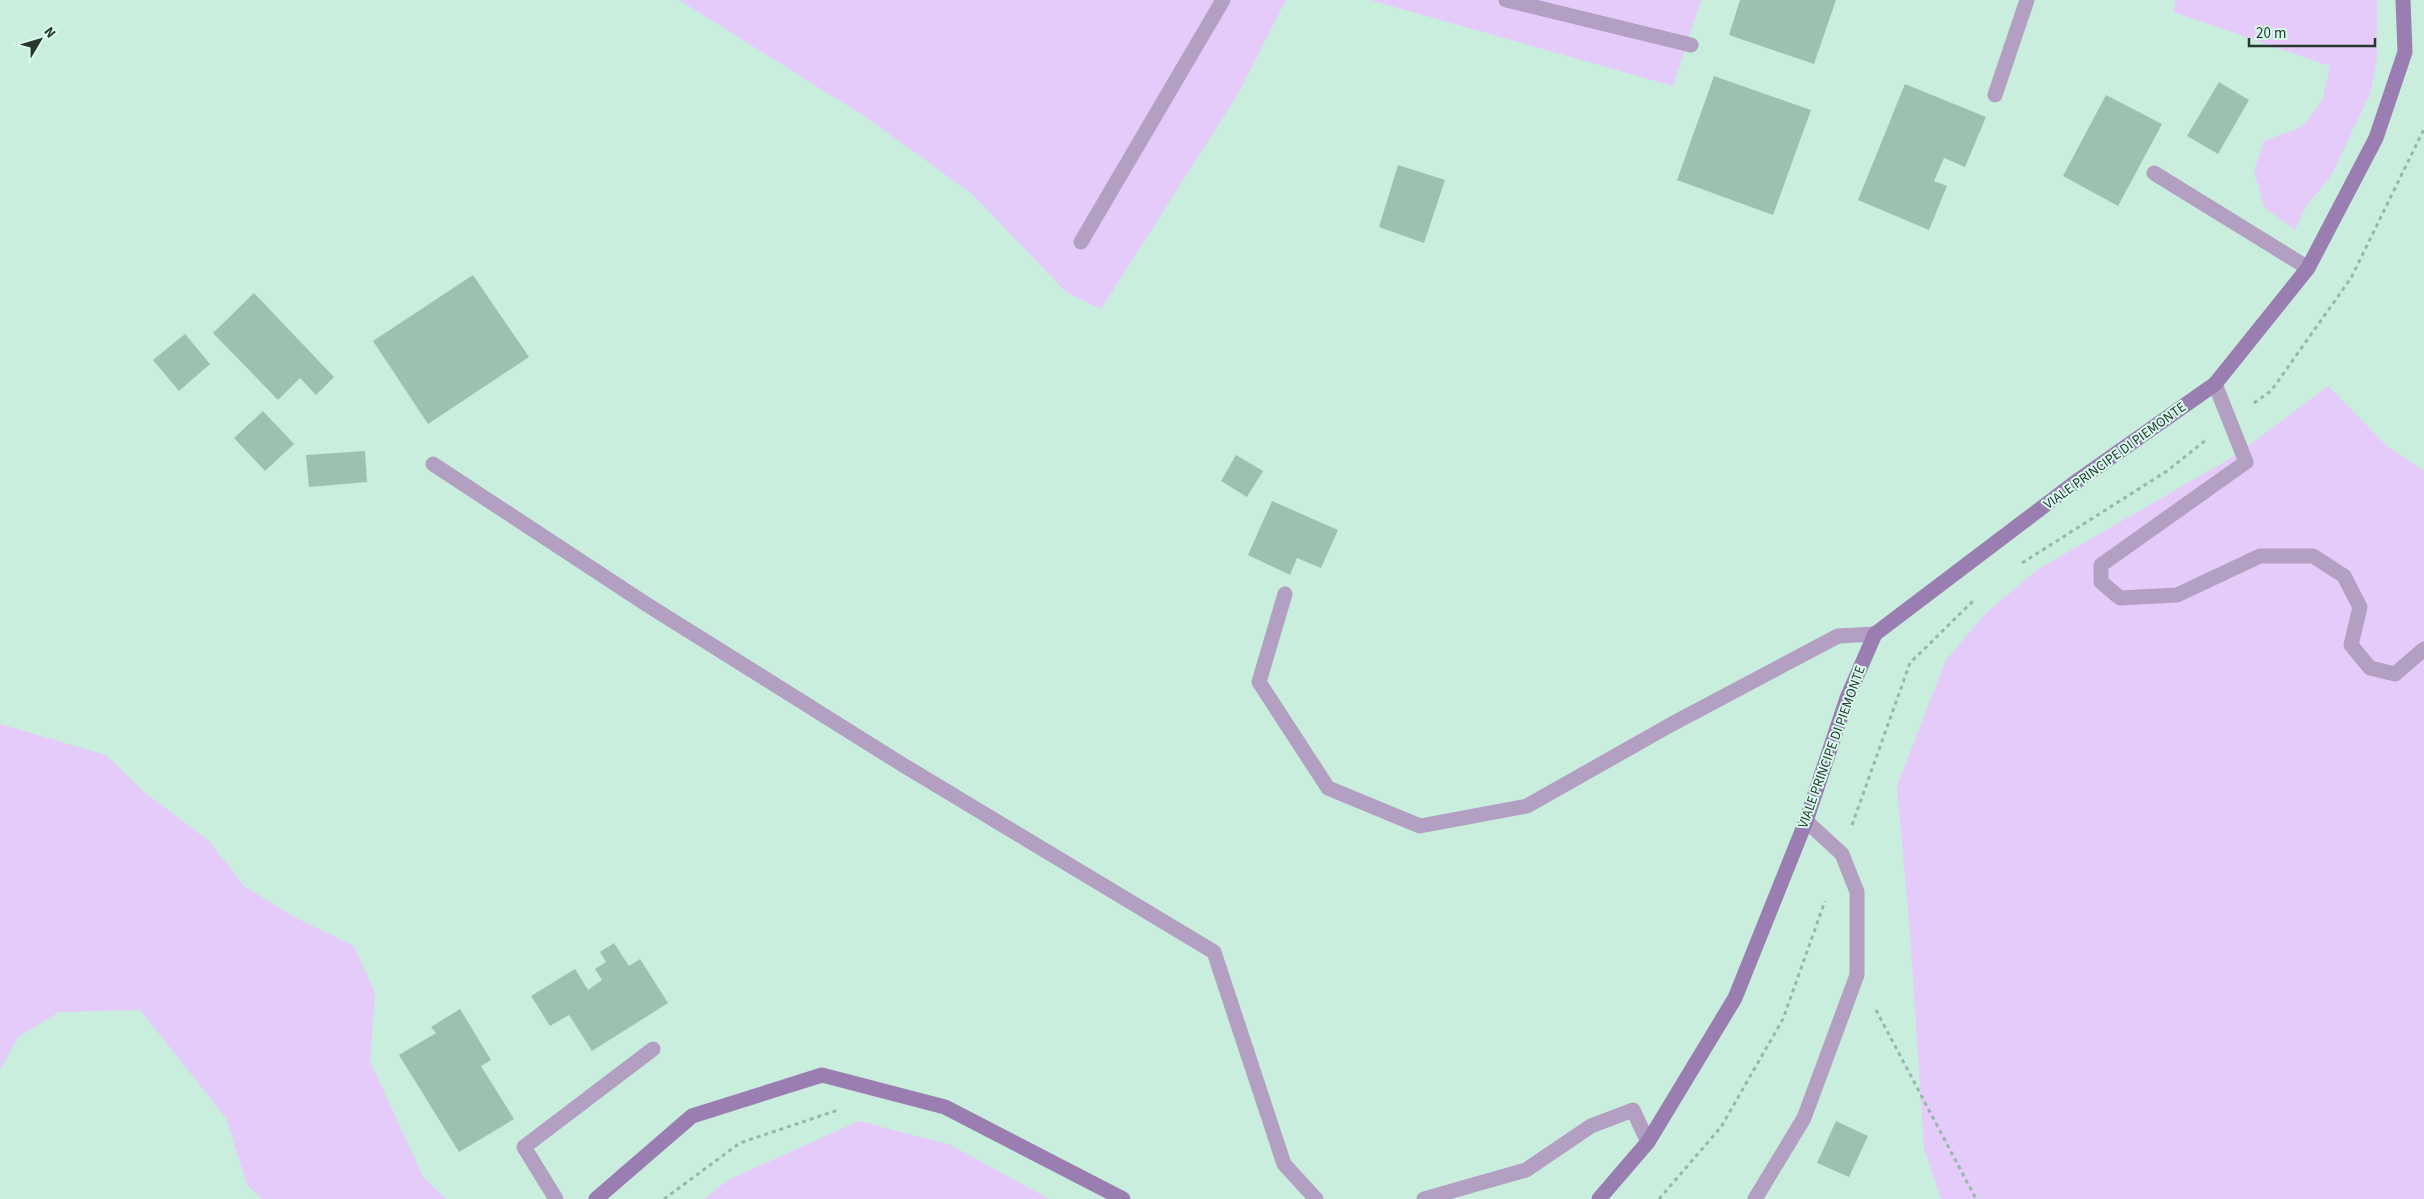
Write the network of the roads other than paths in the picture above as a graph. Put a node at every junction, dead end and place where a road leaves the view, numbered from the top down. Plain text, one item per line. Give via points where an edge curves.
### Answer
1 (1223, 0) edge
2 (1506, 0) edge
3 (2027, 0) edge
4 (2403, 0) edge
5 (1691, 45) dead end
6 (1995, 94) dead end
7 (2154, 173) dead end
8 (1081, 242) dead end
9 (2308, 268) junction
10 (2215, 384) junction
11 (433, 464) dead end
12 (1285, 594) dead end
13 (1875, 634) junction
14 (2424, 649) edge
15 (1806, 821) junction
16 (653, 1049) dead end
17 (1648, 1142) junction
18 (556, 1199) edge
19 (596, 1199) edge
20 (1123, 1199) edge
21 (1316, 1199) edge
22 (1424, 1199) edge
23 (1599, 1199) edge
24 (1755, 1199) edge

1 - 8 street
2 - 5 street
3 - 6 street
4 - 9 street, VIALE PRINCIPE DI PIEMONTE via 2405,52 2376,138
7 - 9 street
9 - 10 street, VIALE PRINCIPE DI PIEMONTE
10 - 13 street, VIALE PRINCIPE DI PIEMONTE via 2073,484
10 - 14 street via 2246,462 2101,565 2101,582 2120,598 2178,595 2260,556 2314,556 2344,576 2360,607 2351,645 2370,668 2395,674
11 - 21 street via 646,604 903,766 1214,952 1284,1164
12 - 13 street via 1259,682 1328,788 1420,826 1527,806 1838,636
13 - 15 street, VIALE PRINCIPE DI PIEMONTE via 1846,698
15 - 17 street, VIALE PRINCIPE DI PIEMONTE via 1735,998
15 - 24 street via 1842,854 1857,892 1858,975 1804,1118
16 - 18 street via 524,1147
17 - 22 street via 1633,1110 1591,1126 1526,1170
17 - 23 street, VIALE PRINCIPE DI PIEMONTE
19 - 20 street via 692,1116 822,1075 945,1107

